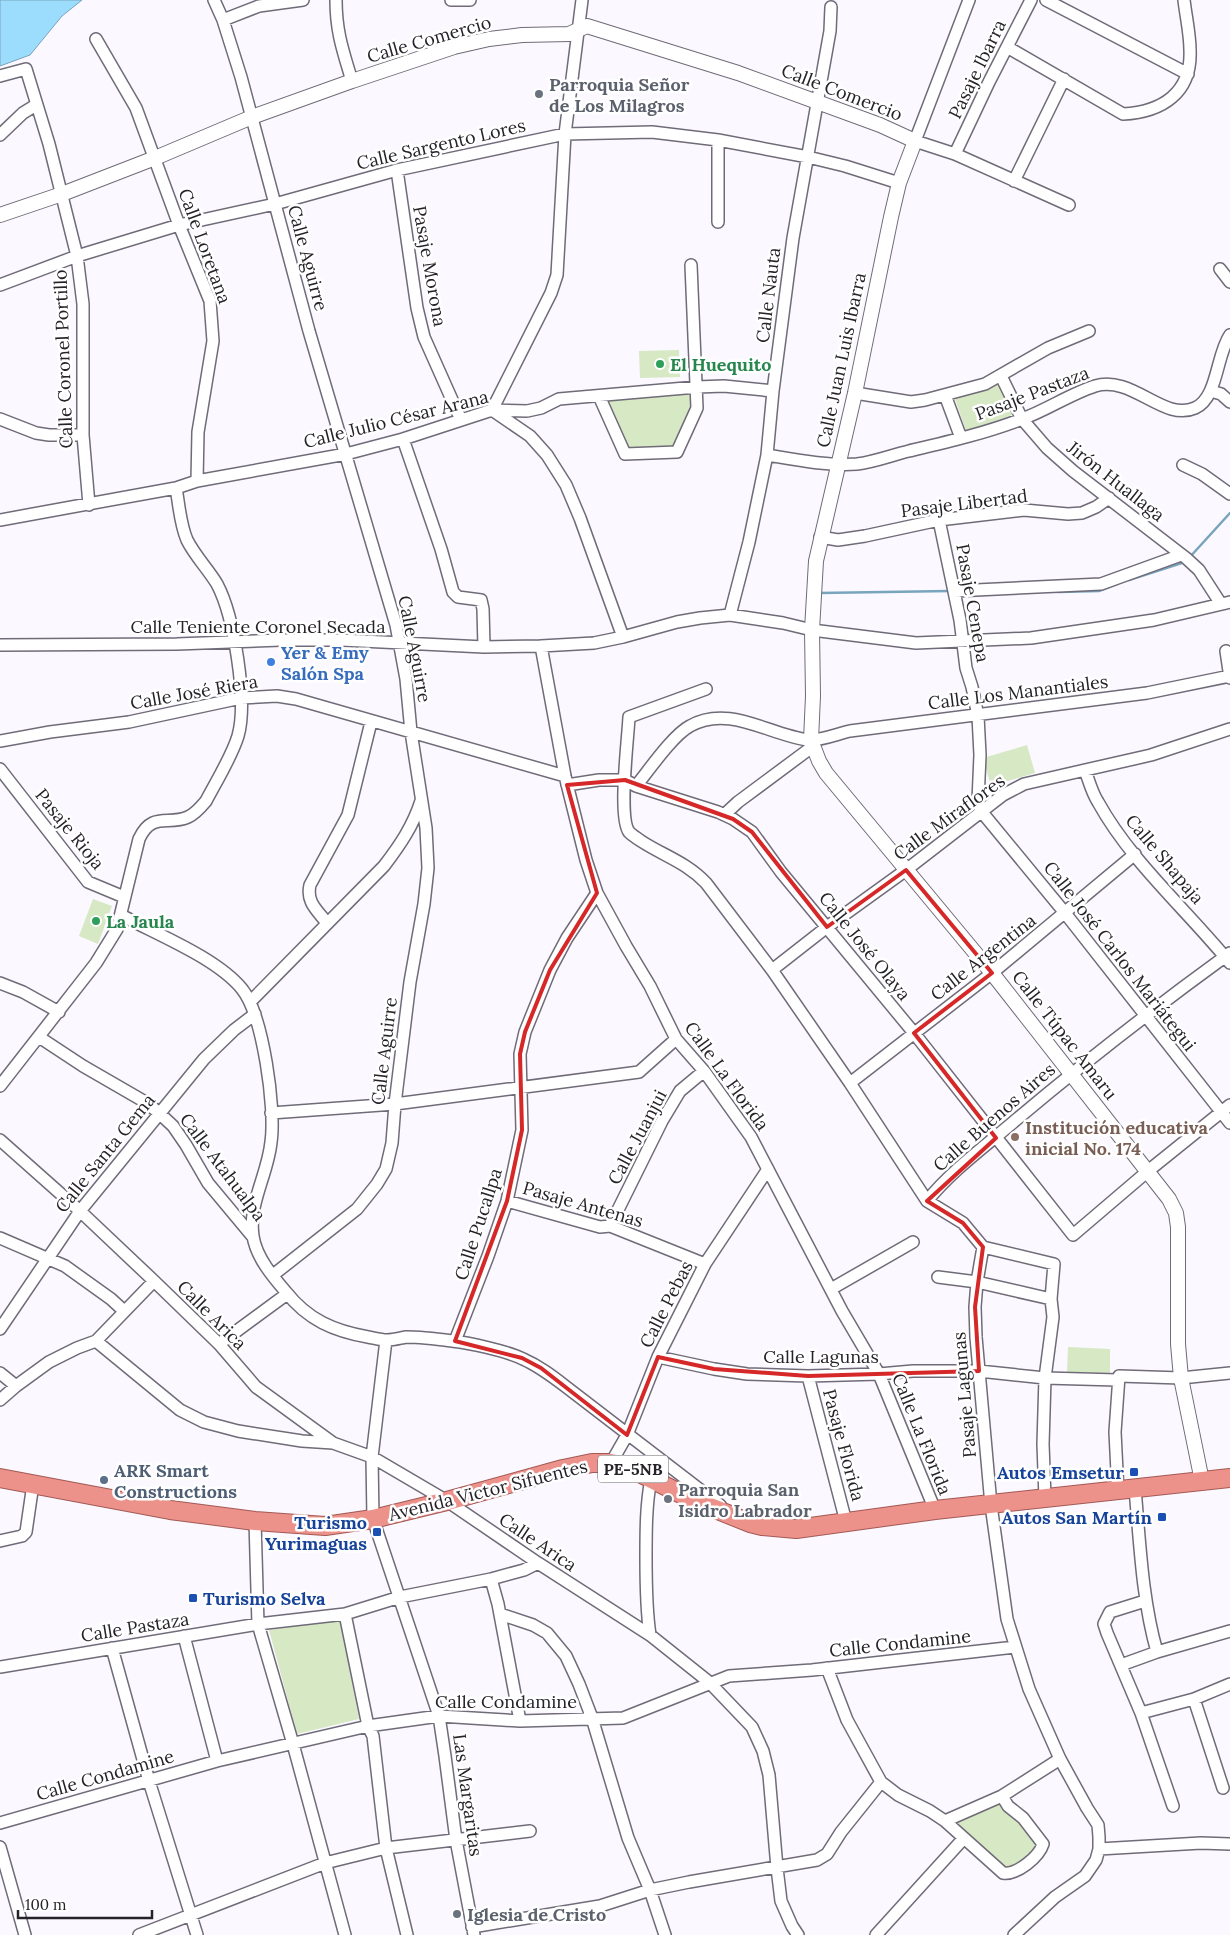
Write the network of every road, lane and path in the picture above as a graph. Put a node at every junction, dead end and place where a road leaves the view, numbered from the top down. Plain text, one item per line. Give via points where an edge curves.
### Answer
1 (214, 0) edge
2 (303, 0) edge
3 (336, 0) edge
4 (451, 0) edge
5 (470, 0) edge
6 (582, 0) edge
7 (969, 0) edge
8 (1031, 0) edge
9 (1046, 0) edge
10 (1184, 0) edge
11 (832, 2) edge
12 (223, 20) junction
13 (577, 29) junction
14 (96, 39) dead end
15 (1007, 47) junction
16 (1188, 74) junction
17 (0, 76) edge
18 (1064, 79) junction
19 (352, 80) junction
20 (818, 103) junction
21 (36, 105) junction
22 (252, 118) junction
23 (564, 134) junction
24 (0, 135) edge
25 (718, 140) junction
26 (915, 141) junction
27 (955, 154) junction
28 (808, 156) junction
29 (155, 158) junction
30 (397, 170) junction
31 (1014, 181) junction
32 (899, 183) junction
33 (62, 194) junction
34 (275, 204) junction
35 (1069, 205) dead end
36 (0, 215) edge
37 (718, 222) dead end
38 (179, 225) junction
39 (77, 256) junction
40 (691, 265) dead end
41 (1220, 269) dead end
42 (1230, 282) edge
43 (0, 285) edge
44 (1089, 331) dead end
45 (1230, 335) edge
46 (1001, 376) junction
47 (697, 387) junction
48 (773, 391) junction
49 (1212, 391) junction
50 (855, 393) junction
51 (945, 395) junction
52 (600, 396) junction
53 (1230, 402) edge
54 (492, 410) junction
55 (0, 419) edge
56 (1022, 419) junction
57 (461, 420) junction
58 (83, 435) junction
59 (961, 438) junction
60 (403, 439) junction
61 (346, 454) junction
62 (767, 455) junction
63 (837, 464) junction
64 (1183, 465) dead end
65 (197, 480) junction
66 (176, 488) junction
67 (1230, 494) edge
68 (1109, 498) junction
69 (89, 505) junction
70 (0, 520) edge
71 (940, 520) junction
72 (820, 537) junction
73 (1185, 558) junction
74 (954, 591) junction
75 (1225, 603) edge
76 (730, 615) junction
77 (812, 630) junction
78 (624, 637) junction
79 (962, 641) junction
80 (234, 642) junction
81 (0, 644) edge
82 (400, 644) junction
83 (484, 646) junction
84 (541, 646) junction
85 (1226, 651) dead end
86 (1230, 677) edge
87 (706, 689) dead end
88 (241, 698) junction
89 (978, 716) junction
90 (371, 722) junction
91 (1230, 729) edge
92 (411, 732) junction
93 (0, 741) edge
94 (812, 744) junction
95 (0, 769) edge
96 (1085, 770) junction
97 (625, 780) junction
98 (566, 781) junction
99 (636, 786) junction
100 (422, 799) junction
101 (981, 811) junction
102 (724, 815) junction
103 (1135, 854) junction
104 (906, 870) junction
105 (597, 893) junction
106 (124, 897) junction
107 (1065, 913) junction
108 (120, 915) junction
109 (327, 923) junction
110 (827, 927) junction
111 (1228, 957) edge
112 (772, 970) junction
113 (992, 973) junction
114 (0, 984) edge
115 (250, 1002) junction
116 (59, 1012) junction
117 (255, 1014) junction
118 (1145, 1015) junction
119 (914, 1033) junction
120 (39, 1037) junction
121 (676, 1039) junction
122 (704, 1071) junction
123 (1071, 1074) junction
124 (850, 1083) junction
125 (0, 1086) edge
126 (520, 1089) junction
127 (395, 1104) junction
128 (1226, 1109) edge
129 (159, 1113) junction
130 (271, 1113) junction
131 (1230, 1123) edge
132 (996, 1138) junction
133 (0, 1140) edge
134 (768, 1170) junction
135 (1148, 1171) junction
136 (508, 1200) junction
137 (927, 1201) junction
138 (80, 1211) junction
139 (610, 1226) junction
140 (253, 1237) junction
141 (0, 1238) edge
142 (913, 1242) dead end
143 (983, 1247) junction
144 (46, 1258) junction
145 (705, 1264) junction
146 (273, 1275) junction
147 (938, 1277) dead end
148 (154, 1281) junction
149 (977, 1282) junction
150 (831, 1289) junction
151 (287, 1294) junction
152 (1051, 1299) junction
153 (124, 1311) junction
154 (0, 1329) edge
155 (386, 1340) junction
156 (96, 1341) junction
157 (455, 1341) junction
158 (219, 1344) junction
159 (658, 1357) junction
160 (979, 1371) junction
161 (0, 1373) edge
162 (1230, 1373) edge
163 (879, 1374) junction
164 (808, 1376) junction
165 (1045, 1378) junction
166 (1118, 1378) junction
167 (1181, 1378) junction
168 (16, 1386) junction
169 (0, 1400) edge
170 (627, 1435) junction
171 (333, 1443) junction
172 (372, 1457) junction
173 (611, 1463) junction
174 (0, 1478) edge
175 (1230, 1478) edge
176 (651, 1479) junction
177 (1202, 1481) junction
178 (33, 1484) junction
179 (1127, 1490) junction
180 (1045, 1498) junction
181 (447, 1501) junction
182 (991, 1505) junction
183 (935, 1510) junction
184 (737, 1518) junction
185 (373, 1519) junction
186 (255, 1522) junction
187 (846, 1522) junction
188 (0, 1541) edge
189 (538, 1564) junction
190 (491, 1579) junction
191 (400, 1598) junction
192 (1145, 1601) junction
193 (345, 1614) junction
194 (500, 1614) junction
195 (258, 1624) junction
196 (1230, 1632) edge
197 (650, 1635) junction
198 (184, 1636) junction
199 (1015, 1647) junction
200 (112, 1648) junction
201 (1157, 1652) junction
202 (1121, 1665) junction
203 (0, 1667) edge
204 (827, 1668) junction
205 (709, 1682) junction
206 (1230, 1684) edge
207 (1194, 1699) junction
208 (1141, 1713) junction
209 (439, 1716) junction
210 (592, 1718) junction
211 (520, 1721) junction
212 (368, 1726) junction
213 (293, 1744) junction
214 (1060, 1759) junction
215 (217, 1761) junction
216 (1224, 1780) edge
217 (149, 1781) junction
218 (881, 1782) junction
219 (1002, 1796) junction
220 (1173, 1806) dead end
221 (945, 1821) junction
222 (0, 1824) edge
223 (530, 1831) dead end
224 (964, 1838) junction
225 (456, 1840) junction
226 (1230, 1844) edge
227 (0, 1846) edge
228 (386, 1848) junction
229 (1100, 1849) junction
230 (325, 1863) junction
231 (777, 1868) junction
232 (650, 1890) junction
233 (191, 1915) junction
234 (473, 1931) edge
235 (25, 1935) edge
236 (139, 1935) edge
237 (197, 1935) edge
238 (345, 1935) edge
239 (407, 1935) edge
240 (665, 1935) edge
241 (798, 1935) edge
242 (876, 1935) edge
243 (1014, 1935) edge

1 - 12 street, Calle Aguirre
2 - 12 street via 259,6
3 - 19 street via 339,39
4 - 5 street
6 - 13 street
7 - 26 street, Calle Juan Luis Ibarra
8 - 15 street, Pasaje Ibarra
9 - 16 street
10 - 16 street via 1190,51
11 - 20 street, Calle Nauta
12 - 22 street, Calle Aguirre
13 - 19 street, Calle Comercio via 567,34 489,39
13 - 20 street, Calle Comercio via 587,26 599,29
13 - 23 street
14 - 29 street, Calle Loretana via 136,108
15 - 18 street
15 - 27 street, Pasaje Ibarra
16 - 18 street via 1170,100 1157,108 1123,114
17 - 21 street, Calle Coronel Portillo via 26,69
18 - 31 street
19 - 22 street, Calle Comercio
20 - 26 street, Calle Comercio
20 - 28 street, Calle Nauta
21 - 24 street
21 - 33 street, Calle Coronel Portillo
22 - 29 street, Calle Comercio
22 - 34 street, Calle Aguirre
23 - 25 street, Calle Sargento Lores via 652,132
23 - 30 street, Calle Sargento Lores
23 - 54 street via 557,275
25 - 28 street, Calle Sargento Lores
25 - 37 street
26 - 27 street, Calle Comercio
26 - 32 street, Calle Juan Luis Ibarra
27 - 31 street, Calle Comercio
28 - 32 street, Calle Sargento Lores
28 - 48 street, Calle Nauta via 792,238
29 - 33 street, Calle Comercio
29 - 38 street, Calle Loretana
30 - 34 street, Calle Sargento Lores
30 - 57 street, Pasaje Morona via 416,308 424,337
31 - 35 street, Calle Comercio
32 - 50 street, Calle Juan Luis Ibarra
33 - 36 street, Calle Comercio
33 - 39 street, Calle Coronel Portillo
34 - 38 street, Calle Sargento Lores
34 - 61 street, Calle Aguirre
38 - 39 street, Calle Sargento Lores
38 - 65 street, Calle Loretana via 210,301 212,320 213,341 198,432
39 - 43 street, Calle Sargento Lores
39 - 58 street, Calle Coronel Portillo via 83,304
40 - 47 street
41 - 42 street
44 - 46 street via 1048,348
45 - 49 street via 1220,357
46 - 51 street via 986,384
46 - 56 street, Jirón Huallaga
47 - 48 street, Calle Julio César Arana
47 - 52 street, Calle Julio César Arana
47 - 52 street via 697,408 677,452 624,454
48 - 62 street, Calle Nauta
49 - 53 street
49 - 56 street, Pasaje Pastaza via 1197,408 1186,411 1168,407 1126,388 1110,384 1095,386
50 - 51 street via 911,402
50 - 63 street, Calle Juan Luis Ibarra
51 - 59 street
52 - 54 street, Calle Julio César Arana via 559,399 527,411
54 - 57 street, Calle Julio César Arana
54 - 78 street via 530,436 547,454 566,485
55 - 58 street via 36,433
56 - 59 street, Pasaje Pastaza
56 - 68 street, Jirón Huallaga via 1047,448
57 - 60 street, Calle Julio César Arana
58 - 69 street, Calle Coronel Portillo
59 - 63 street, Pasaje Pastaza via 859,464
60 - 61 street, Calle Julio César Arana
60 - 83 street via 454,592 458,597 481,600
61 - 65 street, Calle Julio César Arana
61 - 82 street, Calle Aguirre
62 - 63 street, Pasaje Pastaza
62 - 76 street, Calle Nauta
63 - 72 street, Calle Juan Luis Ibarra
64 - 67 street
65 - 66 street, Calle Julio César Arana
66 - 69 street, Calle Julio César Arana
66 - 80 street via 187,539 217,584
68 - 71 street, Pasaje Libertad via 1082,513 1024,510
68 - 73 street, Jirón Huallaga
69 - 70 street, Calle Julio César Arana
71 - 72 street, Pasaje Libertad via 838,540
71 - 74 street, Pasaje Cenepa
72 - 77 street, Calle Juan Luis Ibarra
73 - 74 street via 1101,584
73 - 75 street, Jirón Huallaga
74 - 79 street, Pasaje Cenepa
75 - 79 street, Calle Teniente Coronel Secada via 1154,620 1030,638
76 - 77 street, Calle Teniente Coronel Secada
76 - 78 street, Calle Teniente Coronel Secada via 692,619
77 - 79 street, Calle Teniente Coronel Secada via 916,643
77 - 94 street, Calle Juan Luis Ibarra
78 - 84 street, Calle Teniente Coronel Secada via 594,643
79 - 89 street, Pasaje Cenepa
80 - 81 street, Calle Teniente Coronel Secada
80 - 82 street, Calle Teniente Coronel Secada via 341,640
80 - 88 street
82 - 83 street, Calle Teniente Coronel Secada
82 - 92 street, Calle Aguirre
83 - 84 street, Calle Teniente Coronel Secada
84 - 98 street, Calle La Florida
85 - 86 street
86 - 89 street, Calle Los Manantiales via 1148,693
87 - 97 street via 629,717
88 - 90 street, Calle José Riera via 277,696 296,699
88 - 93 street, Calle José Riera via 129,722
88 - 106 street via 237,738 206,801 187,818 164,820 150,824 144,830
89 - 94 street, Calle Los Manantiales via 850,731
89 - 101 street, Pasaje Cenepa via 978,801
90 - 92 street, Calle José Riera
90 - 109 street via 348,814 308,894 310,902
91 - 96 street, Calle Miraflores via 1152,756
92 - 98 street, Calle José Riera
92 - 100 street, Calle Aguirre
94 - 99 street via 742,720 716,717 689,726
94 - 102 street
94 - 104 street, Calle Túpac Amaru via 826,773
95 - 106 street, Pasaje Rioja via 88,882
96 - 101 street, Calle Miraflores via 1024,784
96 - 103 street, Calle Shapaja via 1097,802
97 - 98 street, Calle José Olaya
97 - 99 street, Calle José Olaya
97 - 112 street via 625,821 629,832 695,871
98 - 105 street, Calle La Florida
99 - 102 street, Calle José Olaya
100 - 109 street via 415,818 384,866
100 - 127 street, Calle Aguirre via 428,868
101 - 104 street, Calle Miraflores
101 - 107 street, Calle José Carlos Mariátegui
102 - 110 street, Calle José Olaya via 752,832
103 - 107 street, Calle Argentina
103 - 111 street, Calle Shapaja
104 - 110 street, Calle Miraflores
104 - 113 street, Calle Túpac Amaru
105 - 121 street, Calle La Florida
105 - 126 street, Calle Pucallpa via 567,938 536,1002 520,1054
106 - 108 street
107 - 113 street, Calle Argentina
107 - 118 street, Calle José Carlos Mariátegui
108 - 115 street via 212,964 242,989
108 - 116 street via 117,929 96,963
109 - 115 street
110 - 112 street, Calle Miraflores
110 - 119 street, Calle José Olaya
111 - 118 street, Calle Buenos Aires
112 - 124 street
113 - 119 street, Calle Argentina
113 - 123 street, Calle Túpac Amaru
114 - 116 street via 23,992
115 - 117 street
116 - 120 street
117 - 129 street, Calle Santa Gema via 204,1059
117 - 130 street
118 - 123 street, Calle Buenos Aires
118 - 128 street, Calle José Carlos Mariátegui
119 - 124 street, Calle Argentina
119 - 132 street, Calle José Olaya
120 - 125 street
120 - 129 street, Calle Atahualpa
121 - 122 street, Calle La Florida
121 - 126 street via 639,1072
122 - 134 street, Calle La Florida via 751,1137
122 - 139 street, Calle Juanjui via 680,1091
123 - 132 street, Calle Buenos Aires
123 - 135 street, Calle Túpac Amaru
124 - 137 street
126 - 127 street
126 - 136 street, Calle Pucallpa via 522,1130
127 - 130 street
127 - 146 street, Calle Aguirre via 392,1143 386,1169 377,1184 357,1209
128 - 131 street, Calle José Carlos Mariátegui
128 - 135 street
129 - 138 street, Calle Santa Gema
129 - 140 street, Calle Atahualpa via 173,1126 208,1182
130 - 140 street via 272,1142 256,1198
132 - 135 street, Calle José Olaya via 1074,1235
132 - 137 street, Calle Buenos Aires
133 - 138 street, Calle Arica
134 - 145 street, Calle Pebas
134 - 150 street, Calle La Florida
135 - 167 street, Calle Túpac Amaru via 1176,1213
136 - 139 street, Pasaje Antenas via 600,1227
136 - 157 street, Calle Pucallpa
137 - 143 street via 962,1223
138 - 144 street, Calle Santa Gema
138 - 148 street, Calle Arica
139 - 145 street, Pasaje Antenas
140 - 146 street via 258,1254
141 - 144 street
142 - 150 street
143 - 149 street, Pasaje Lagunas
143 - 152 street via 1054,1264
144 - 153 street via 65,1266
144 - 154 street, Calle Santa Gema
145 - 159 street, Calle Pebas
146 - 151 street
147 - 149 street
148 - 153 street
148 - 158 street, Calle Arica
149 - 152 street
149 - 160 street, Pasaje Lagunas via 975,1307
150 - 163 street, Calle La Florida
151 - 155 street via 326,1326
151 - 158 street
152 - 165 street via 1053,1317
153 - 156 street
155 - 157 street via 406,1337
155 - 172 street, Las Margaritas
156 - 168 street via 49,1362
156 - 171 street via 180,1410 204,1422 238,1431
157 - 170 street via 522,1358 540,1368
158 - 171 street, Calle Arica via 256,1387
159 - 164 street, Calle Lagunas via 714,1370
159 - 170 street, Calle Pebas
160 - 163 street, Calle Lagunas
160 - 165 street, Calle Lagunas
160 - 182 street, Pasaje Lagunas
161 - 168 street
162 - 167 street
163 - 164 street, Calle Lagunas
163 - 183 street, Calle La Florida
164 - 187 street, Pasaje Florida
165 - 166 street, Calle Lagunas
165 - 180 street
166 - 167 street
166 - 179 street via 1115,1432
167 - 177 street, Calle Túpac Amaru
168 - 169 street
170 - 173 street, Calle Pebas
170 - 184 street
171 - 172 street, Calle Arica
172 - 181 street, Calle Arica
172 - 185 street, Las Margaritas
173 - 176 highway, Avenida Victor Sifuentes / PE-5NB via 626,1466
173 - 181 highway, Avenida Victor Sifuentes / PE-5NB via 563,1469
174 - 178 highway, PE-5NB
175 - 177 highway, Avenida Victor Sifuentes / PE-5NB
176 - 184 highway, Avenida Victor Sifuentes / PE-5NB
176 - 197 street via 646,1544 646,1610
177 - 179 highway, Avenida Victor Sifuentes / PE-5NB
178 - 186 highway, Avenida Victor Sifuentes / PE-5NB via 133,1504
178 - 188 street via 26,1532
179 - 180 highway, Avenida Victor Sifuentes / PE-5NB
179 - 192 street
180 - 182 highway, Avenida Victor Sifuentes / PE-5NB
181 - 185 highway, Avenida Victor Sifuentes / PE-5NB
181 - 189 street, Calle Arica
182 - 183 highway, Avenida Victor Sifuentes / PE-5NB
182 - 199 street, Pasaje Lagunas via 1007,1619
183 - 187 highway, Avenida Victor Sifuentes / PE-5NB
184 - 187 highway, Avenida Victor Sifuentes / PE-5NB via 762,1526 796,1529
185 - 186 highway, Avenida Victor Sifuentes / PE-5NB via 326,1526
185 - 191 street, Las Margaritas
186 - 195 street
189 - 190 street, Calle Pastaza
189 - 197 street, Calle Arica
190 - 191 street, Calle Pastaza
190 - 194 street
191 - 193 street, Calle Pastaza
191 - 209 street, Las Margaritas
192 - 201 street
192 - 202 street via 1110,1612 1104,1620 1106,1633
193 - 195 street, Calle Pastaza
193 - 212 street
194 - 210 street via 533,1625 556,1642 570,1663
194 - 211 street
195 - 198 street, Calle Pastaza
195 - 213 street
196 - 201 street
197 - 205 street, Calle Arica
198 - 200 street, Calle Pastaza
198 - 215 street
199 - 204 street, Calle Condamine
199 - 214 street, Pasaje Lagunas via 1028,1689
200 - 203 street, Calle Pastaza
200 - 217 street
201 - 202 street
202 - 208 street
204 - 205 street, Calle Condamine via 729,1676
204 - 218 street via 847,1720
205 - 210 street, Calle Condamine via 622,1718
205 - 231 street, Calle Arica via 752,1726 762,1751 769,1775
206 - 207 street
207 - 208 street
207 - 216 street
208 - 220 street
209 - 211 street, Calle Condamine
209 - 212 street, Calle Condamine
209 - 225 street, Las Margaritas
210 - 211 street, Calle Condamine
210 - 232 street via 628,1838
212 - 213 street, Calle Condamine
212 - 228 street via 373,1736
213 - 215 street, Calle Condamine
213 - 230 street
214 - 219 street
214 - 229 street, Pasaje Lagunas via 1098,1825
215 - 217 street, Calle Condamine
217 - 222 street, Calle Condamine
217 - 233 street
218 - 221 street
218 - 231 street via 827,1854 817,1860
219 - 221 street
219 - 224 street via 1042,1844 1040,1851 1019,1870 1005,1873
221 - 224 street
223 - 225 street
224 - 242 street
225 - 228 street
225 - 234 street, Las Margaritas
226 - 229 street
227 - 235 street
228 - 230 street
228 - 239 street
229 - 243 street via 1094,1865 1085,1876 1055,1897
230 - 233 street
230 - 238 street
231 - 232 street
231 - 241 street, Calle Arica via 781,1901
232 - 234 street via 600,1906
232 - 240 street
233 - 236 street
233 - 237 street

